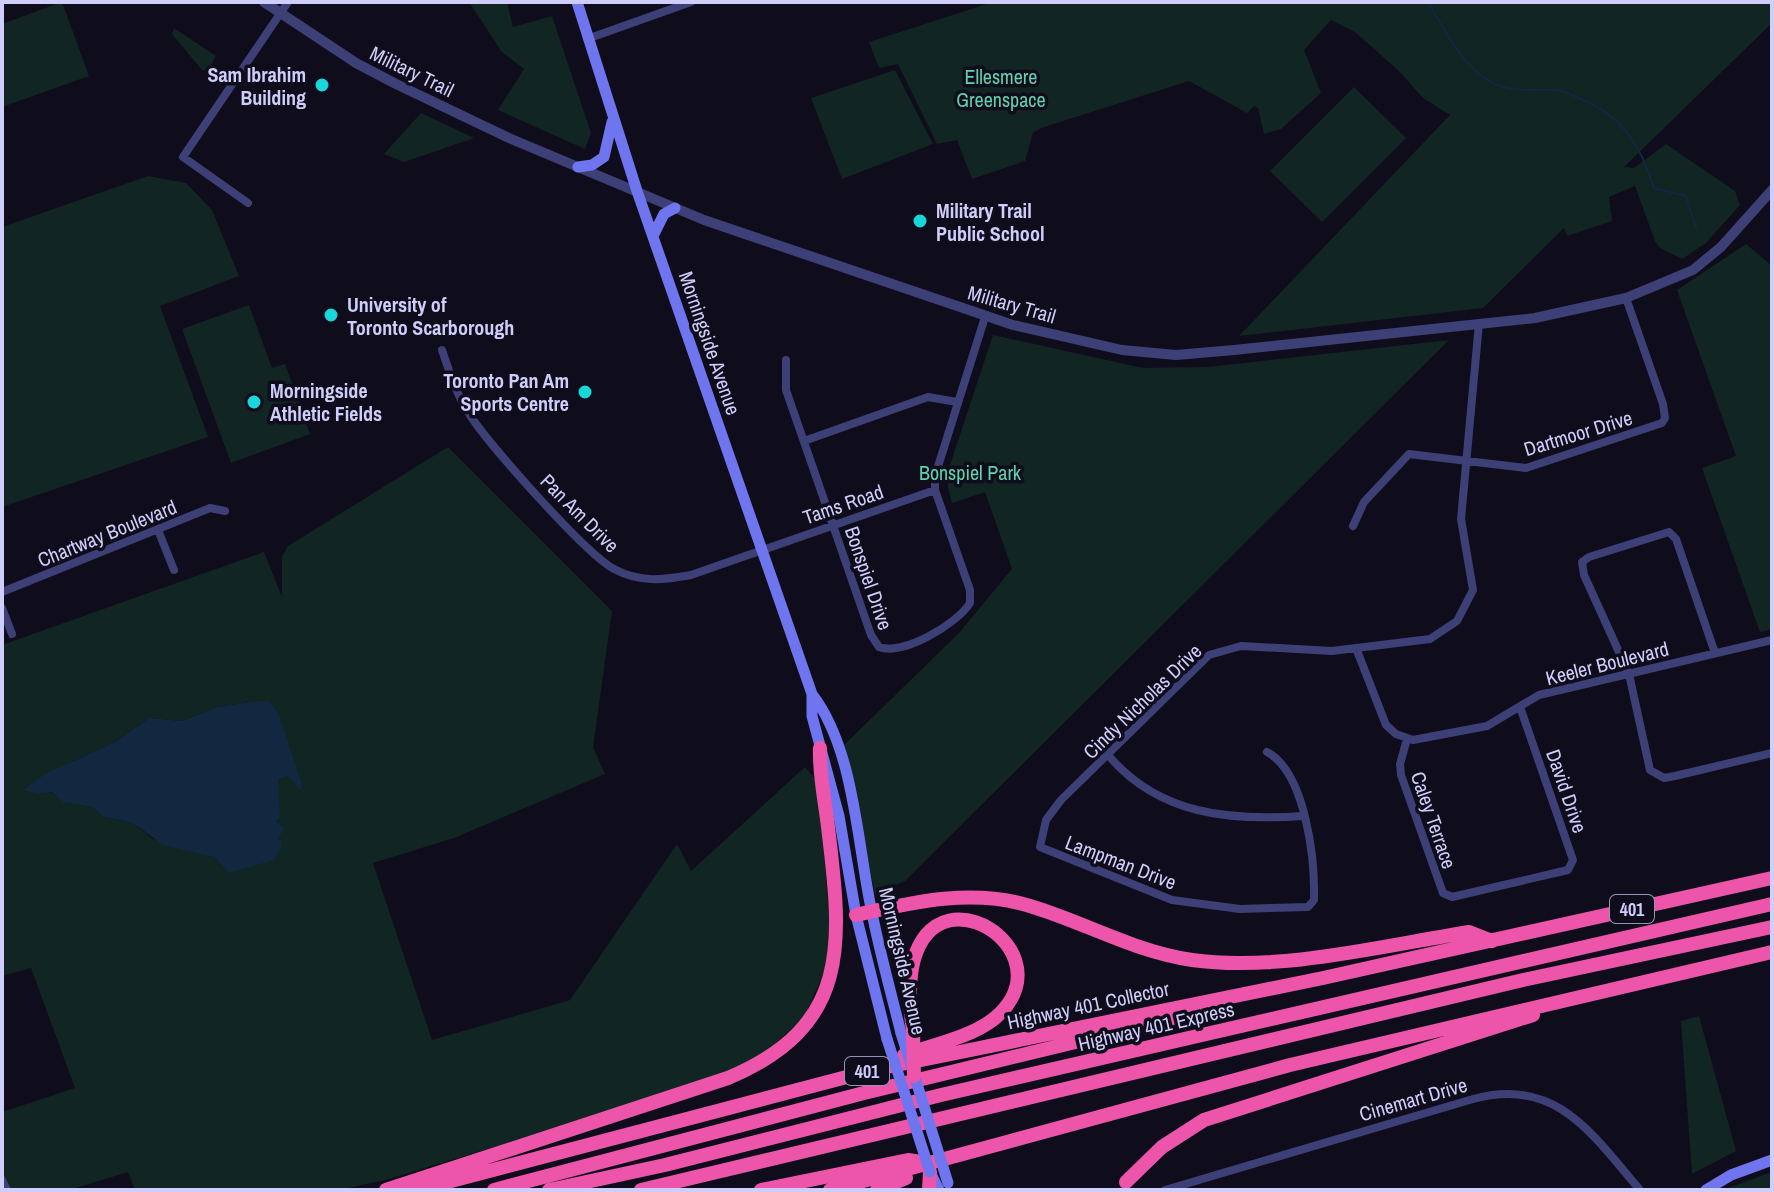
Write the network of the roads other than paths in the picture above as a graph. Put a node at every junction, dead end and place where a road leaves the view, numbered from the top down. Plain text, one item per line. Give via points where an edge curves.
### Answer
1 (264, 2) edge
2 (288, 2) edge
3 (577, 2) edge
4 (691, 2) edge
5 (281, 13) junction
6 (587, 39) junction
7 (613, 118) junction
8 (578, 167) junction
9 (637, 191) junction
10 (1771, 192) edge
11 (248, 203) dead end
12 (675, 208) junction
13 (654, 235) junction
14 (1626, 298) junction
15 (985, 317) junction
16 (1479, 323) junction
17 (442, 350) dead end
18 (786, 360) dead end
19 (957, 402) junction
20 (804, 441) junction
21 (1467, 461) junction
22 (935, 490) junction
23 (225, 511) dead end
24 (833, 524) junction
25 (1353, 526) dead end
26 (158, 530) junction
27 (762, 549) junction
28 (174, 570) dead end
29 (2, 592) edge
30 (2, 608) edge
31 (12, 634) dead end
32 (1772, 640) edge
33 (1356, 648) junction
34 (1715, 653) junction
35 (1629, 674) junction
36 (812, 694) junction
37 (1520, 707) junction
38 (1407, 739) junction
39 (820, 748) junction
40 (1267, 752) dead end
41 (1772, 753) edge
42 (1109, 756) junction
43 (1303, 816) junction
44 (1040, 847) joint
45 (1772, 878) edge
46 (1460, 895) joint
47 (1772, 904) edge
48 (864, 913) junction
49 (1772, 927) edge
50 (1492, 941) junction
51 (1772, 952) edge
52 (1323, 978) junction
53 (1652, 978) junction
54 (907, 1032) junction
55 (877, 1069) junction
56 (914, 1076) joint
57 (1772, 1160) edge
58 (2, 1180) edge
59 (939, 1182) edge
60 (1126, 1182) dead end
61 (7, 1190) edge
62 (386, 1190) edge
63 (417, 1190) edge
64 (494, 1190) edge
65 (549, 1190) edge
66 (641, 1190) edge
67 (761, 1190) edge
68 (830, 1190) edge
69 (877, 1190) edge
70 (1165, 1190) edge
71 (1640, 1190) edge
72 (1706, 1190) edge

1 - 5 street, Military Trail
2 - 5 street
3 - 6 main road, Morningside Avenue
4 - 6 street
5 - 8 street, Military Trail via 383,77
5 - 11 street via 183,157
6 - 7 main road, Morningside Avenue
7 - 8 main road via 604,157
7 - 9 main road, Morningside Avenue
8 - 9 street, Military Trail
9 - 12 street, Military Trail
9 - 13 main road, Morningside Avenue
10 - 14 street, Military Trail via 1693,270
12 - 13 main road via 664,214
12 - 15 street, Military Trail
13 - 27 main road, Morningside Avenue
14 - 16 street, Military Trail via 1560,314
14 - 21 street, Dartmoor Drive via 1663,404 1662,423 1541,465 1515,468
15 - 16 street, Military Trail via 1122,350 1176,355
15 - 19 street, Bonspiel Drive
16 - 21 street
17 - 27 street, Pan Am Drive via 468,413 486,437 613,569 656,581 691,575
18 - 20 street, Bonspiel Drive via 786,390
19 - 20 street via 928,397
19 - 22 street, Bonspiel Drive via 936,469
20 - 24 street, Bonspiel Drive
21 - 25 street via 1409,454 1364,502
21 - 33 street via 1461,519 1473,578 1465,609 1451,627 1430,639
22 - 24 street, Tams Road
22 - 24 street, Bonspiel Drive via 970,603 941,631 894,648 884,650 875,643
23 - 26 street, Chartway Boulevard via 210,508
24 - 27 street, Tams Road
26 - 28 street
26 - 29 street, Chartway Boulevard
27 - 36 main road, Morningside Avenue
30 - 31 street
32 - 34 street, Keeler Boulevard
33 - 38 street via 1378,712 1386,725
33 - 42 street, Cindy Nicholas Drive via 1241,646 1217,651 1189,671
34 - 35 street, Keeler Boulevard
34 - 35 street via 1676,539 1669,532 1660,533 1582,562
35 - 37 street, Keeler Boulevard via 1539,695
35 - 41 street via 1650,770 1658,776
36 - 39 main road, Morningside Avenue
36 - 48 main road, Morningside Avenue via 828,715 850,792
37 - 38 street, Keeler Boulevard via 1487,726
37 - 46 street, David Drive via 1574,865
38 - 46 street, Caley Terrace via 1401,775 1441,890 1446,896
39 - 48 main road, Morningside Avenue
39 - 62 highway via 836,907 834,964 821,1003 798,1036 759,1065 728,1078
40 - 43 street, Lampman Drive via 1284,768
42 - 43 street via 1140,786 1198,812 1247,819
42 - 44 street, Cindy Nicholas Drive via 1055,807
43 - 44 street, Lampman Drive via 1313,852 1314,887 1312,905 1303,909 1240,909 1172,900
45 - 50 highway, Highway 401 Collector / 401
47 - 65 highway, Highway 401 Express / 401
48 - 50 highway via 949,898 1000,900 1165,954 1218,963 1289,959 1469,932
48 - 54 main road, Morningside Avenue
48 - 59 main road, Morningside Avenue, bridge via 887,1039
49 - 66 highway, Highway 401 Express / 401 via 1523,980
50 - 52 highway, Highway 401 Collector / 401
51 - 53 highway
52 - 55 highway, Highway 401 Collector / 401
52 - 64 highway via 1307,988 864,1093
53 - 59 highway via 1290,1065
53 - 60 highway via 1204,1120 1162,1147
54 - 55 highway via 910,974 919,942 942,923 957,919 974,920 1001,935 1013,953 1015,985 994,1018
54 - 56 highway, bridge
55 - 63 highway, Highway 401 Collector / 401
56 - 59 main road, bridge
57 - 72 main road
58 - 61 street
59 - 67 highway via 908,1160
59 - 68 highway
59 - 69 highway
70 - 71 street, Cinemart Drive via 1508,1093 1568,1111

